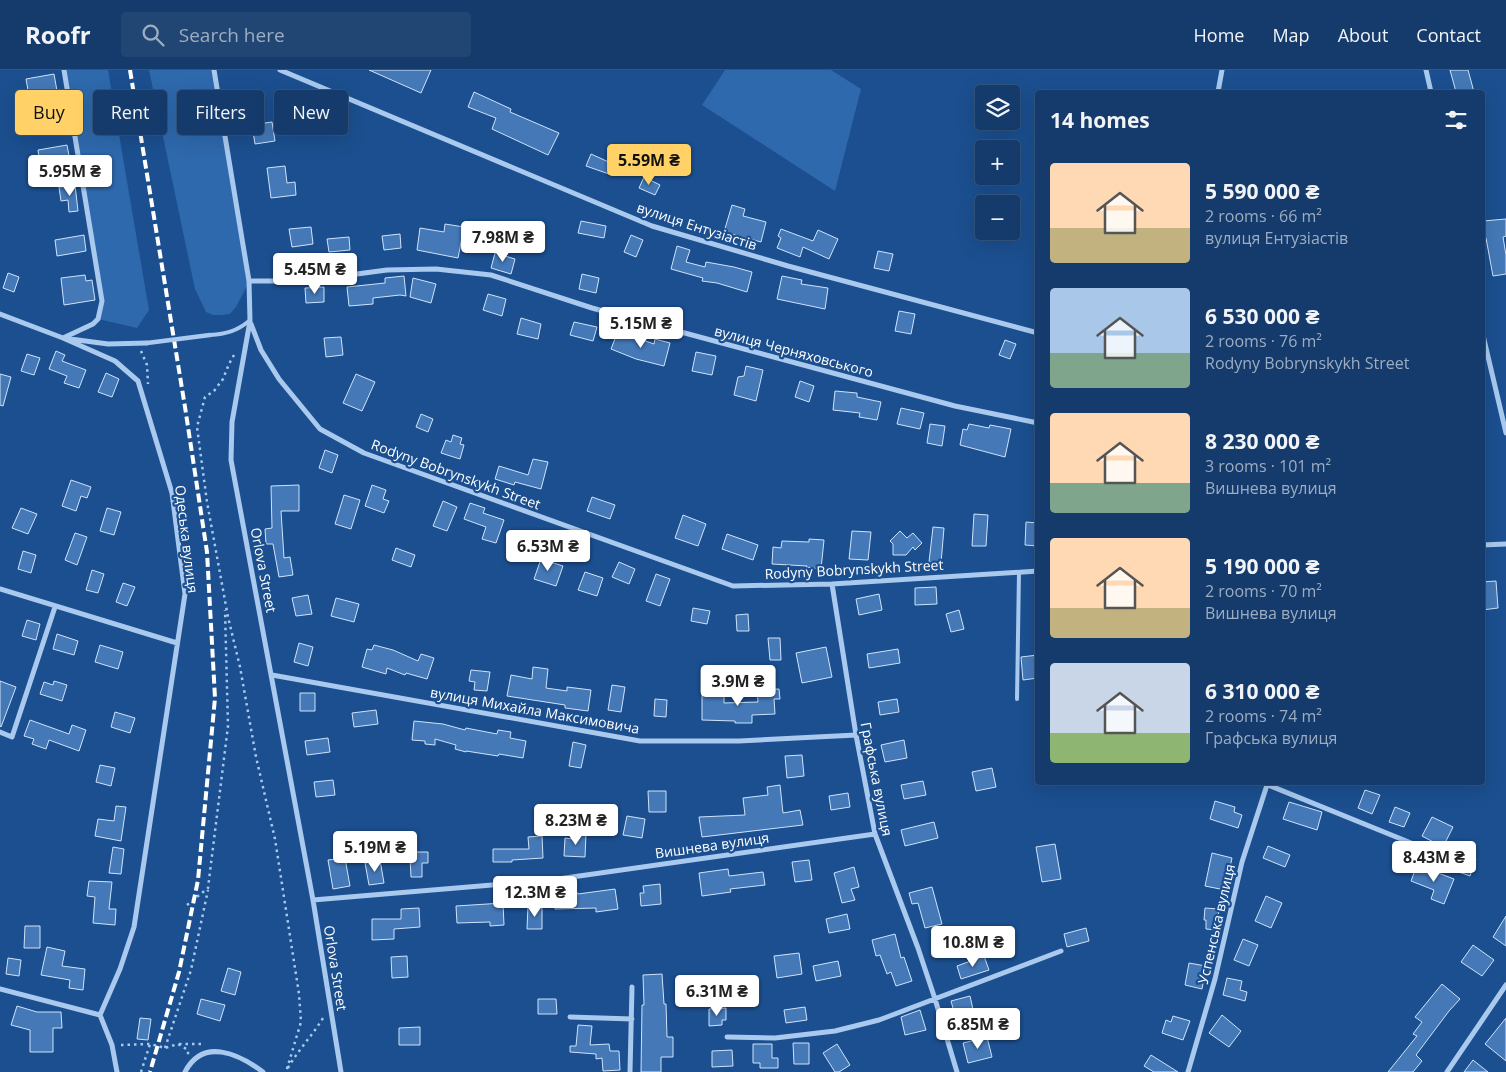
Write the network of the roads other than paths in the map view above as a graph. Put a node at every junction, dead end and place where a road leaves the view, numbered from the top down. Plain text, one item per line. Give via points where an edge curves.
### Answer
1 (64, 70) edge
2 (214, 70) edge
3 (280, 70) edge
4 (1222, 70) edge
5 (1426, 70) edge
6 (1218, 90) edge
7 (1431, 90) edge
8 (249, 281) junction
9 (0, 314) edge
10 (250, 321) junction
11 (1035, 332) edge
12 (210, 335) joint
13 (63, 338) junction
14 (147, 343) joint
15 (1485, 344) edge
16 (1485, 361) edge
17 (1489, 361) junction
18 (1503, 409) edge
19 (1035, 422) edge
20 (1506, 433) edge
21 (1506, 544) edge
22 (1485, 545) edge
23 (1035, 570) edge
24 (1019, 572) junction
25 (832, 584) junction
26 (0, 589) edge
27 (55, 607) junction
28 (177, 643) junction
29 (272, 675) junction
30 (1017, 699) dead end
31 (0, 732) edge
32 (856, 736) junction
33 (1268, 785) edge
34 (1270, 785) edge
35 (875, 834) junction
36 (1416, 845) dead end
37 (313, 900) junction
38 (1061, 951) dead end
39 (1506, 985) edge
40 (632, 987) dead end
41 (0, 990) edge
42 (935, 999) junction
43 (100, 1015) junction
44 (570, 1017) dead end
45 (632, 1019) junction
46 (727, 1037) dead end
47 (116, 1072) edge
48 (185, 1072) edge
49 (263, 1072) edge
50 (341, 1072) edge
51 (630, 1072) edge
52 (957, 1072) edge
53 (1188, 1072) edge
54 (1447, 1072) edge

1 - 13 street via 102,301 98,319 93,324
2 - 8 street, Orlova Street
3 - 11 street, вулиця Ентузіастів via 652,226
4 - 6 street
5 - 7 street
8 - 10 street, Orlova Street
8 - 19 street, вулиця Черняховського via 304,281 388,270 436,269 491,276 592,308 955,406
9 - 13 street
10 - 12 lane via 233,332
10 - 25 street, Rodyny Bobrynskykh Street via 261,350 279,379 320,429 364,453 733,586
10 - 29 street, Orlova Street via 232,422 231,460
12 - 14 street, bridge
13 - 14 street via 108,344
13 - 28 street, Одеська вулиця via 115,361 138,381 172,493 185,594
15 - 17 street
16 - 17 street
17 - 18 street
18 - 20 street
21 - 22 street
23 - 24 street, Rodyny Bobrynskykh Street
24 - 25 street, Rodyny Bobrynskykh Street
24 - 30 lane
25 - 32 street, Графська вулиця
26 - 27 street
27 - 28 street
27 - 31 street via 12,736
28 - 43 street, Одеська вулиця via 134,927
29 - 32 street, вулиця Михайла Максимовича via 640,741
29 - 37 street, Orlova Street
32 - 35 street, Графська вулиця
33 - 53 street, Успенська вулиця via 1242,862 1215,979
34 - 36 street
35 - 37 street, Вишнева вулиця via 551,880
35 - 42 street, Графська вулиця
37 - 50 street, Orlova Street
38 - 42 street
39 - 54 street
40 - 45 street
41 - 43 street
42 - 46 street via 879,1020 835,1031 775,1038
42 - 52 street, Графська вулиця
43 - 47 street via 112,1045
44 - 45 street
45 - 51 street
48 - 49 street via 202,1053 220,1051 249,1062

